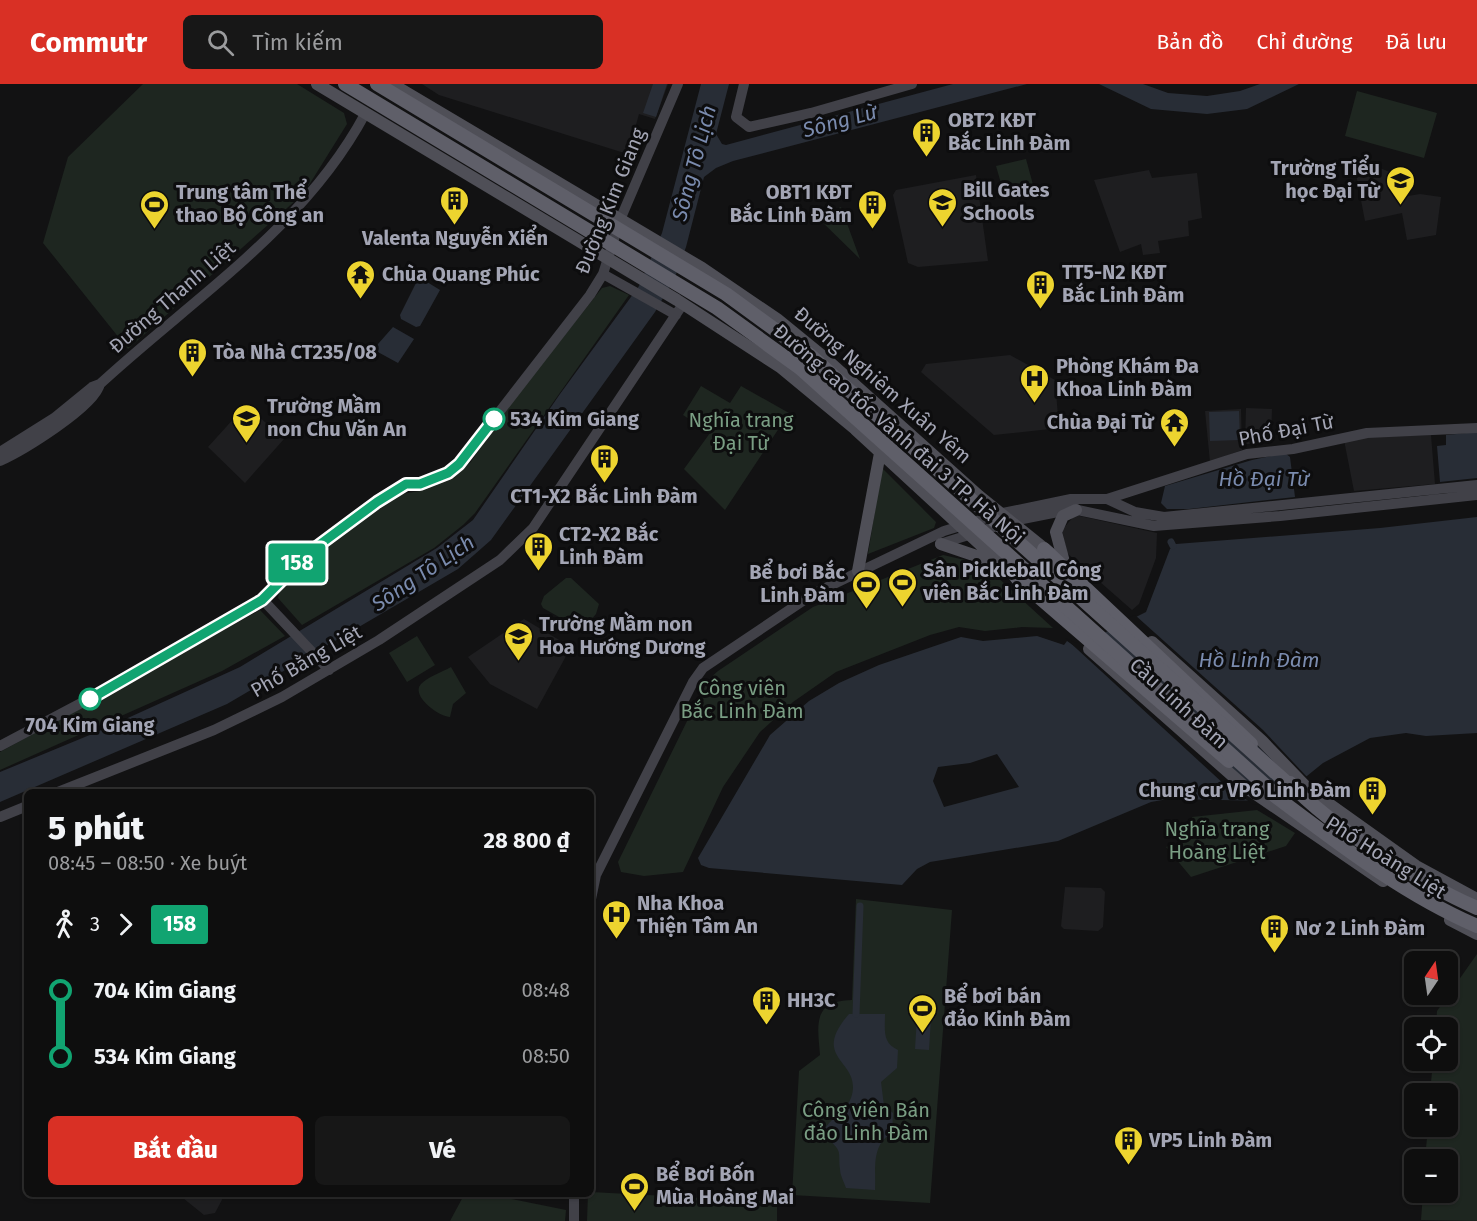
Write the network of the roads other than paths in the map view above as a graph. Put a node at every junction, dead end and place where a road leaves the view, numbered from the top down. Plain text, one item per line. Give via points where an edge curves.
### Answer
1 (317, 84) edge
2 (345, 84) edge
3 (377, 84) edge
4 (392, 84) edge
5 (678, 84) edge
6 (744, 84) edge
7 (912, 84) edge
8 (365, 114) junction
9 (467, 129) junction
10 (449, 161) junction
11 (545, 174) junction
12 (533, 212) junction
13 (620, 220) junction
14 (608, 258) junction
15 (603, 274) junction
16 (677, 307) junction
17 (789, 329) junction
18 (768, 359) junction
19 (861, 389) junction
20 (838, 414) junction
21 (1477, 428) edge
22 (880, 453) junction
23 (4, 454) edge
24 (1477, 485) edge
25 (1143, 488) junction
26 (1477, 495) edge
27 (1107, 500) junction
28 (1322, 507) junction
29 (1128, 509) junction
30 (1076, 510) junction
31 (1008, 517) junction
32 (982, 520) junction
33 (991, 528) junction
34 (964, 531) junction
35 (923, 544) junction
36 (941, 544) junction
37 (1044, 549) junction
38 (1064, 562) junction
39 (1000, 564) junction
40 (858, 571) junction
41 (1017, 578) junction
42 (262, 600) junction
43 (329, 670) junction
44 (0, 746) edge
45 (66, 789) edge
46 (1301, 789) junction
47 (1281, 806) junction
48 (24, 807) edge
49 (0, 817) edge
50 (594, 885) edge
51 (1477, 899) edge
52 (1477, 908) edge
53 (1477, 927) edge
54 (1477, 934) edge
55 (574, 1197) edge
56 (574, 1221) edge

1 - 8 main road
2 - 47 highway, Đường cao tốc Vành đai 3 TP. Hà Nội, bridge via 717,308 800,368
3 - 46 highway, Đường cao tốc Vành đai 3 TP. Hà Nội, bridge via 726,294 811,356
4 - 9 main road
5 - 13 main road, Đường Kim Giang
6 - 7 main road via 736,117 748,127
8 - 10 main road
8 - 23 main road, Đường Thanh Liệt via 304,202 100,384 93,398
9 - 10 main road via 462,151
9 - 11 main road
10 - 12 main road
11 - 12 main road via 531,187 529,203
11 - 13 main road
12 - 14 main road
13 - 14 main road, Đường Kim Giang
13 - 17 main road, Đường Nghiêm Xuân Yêm via 693,263
14 - 15 main road, Đường Kim Giang
14 - 16 main road
15 - 16 main road via 627,288
15 - 42 main road, Đường Kim Giang via 459,464 435,480 406,484 377,502 304,556
16 - 18 main road
16 - 43 main road, Phố Bằng Liệt via 533,528 500,560
17 - 18 main road
17 - 19 main road, Đường Nghiêm Xuân Yêm
18 - 20 main road
19 - 20 main road
19 - 31 main road, Đường Nghiêm Xuân Yêm via 979,496
20 - 22 main road
21 - 25 main road, Phố Đại Từ via 1367,433 1328,440 1239,456
22 - 34 main road
22 - 40 main road
24 - 28 main road
25 - 27 main road, Phố Đại Từ
25 - 29 main road via 1128,501
26 - 28 main road
27 - 29 main road
27 - 31 main road via 1071,499
28 - 29 main road via 1164,518
28 - 30 main road via 1154,526
30 - 31 main road
30 - 38 main road via 1063,516 1056,532
31 - 32 main road
31 - 33 main road
31 - 37 main road
32 - 33 main road
32 - 34 main road
33 - 34 main road
34 - 35 main road via 933,536
34 - 36 main road
34 - 39 main road
35 - 36 main road
35 - 40 main road
36 - 39 main road
37 - 38 main road, Cầu Linh Đàm
37 - 46 highway, bridge
38 - 46 main road, Cầu Linh Đàm via 1262,741
39 - 41 main road
40 - 50 main road via 813,594 704,668 693,682
41 - 47 highway, bridge
41 - 47 main road, Cầu Linh Đàm via 1059,623 1217,764
42 - 43 main road
42 - 44 main road, Đường Kim Giang
43 - 45 main road, Phố Bằng Liệt via 214,730
46 - 51 main road, Phố Hoàng Liệt via 1416,866
46 - 52 highway, Đường cao tốc Vành đai 3 TP. Hà Nội via 1348,831
47 - 53 highway, Đường cao tốc Vành đai 3 TP. Hà Nội via 1407,889
47 - 54 main road, Phố Hoàng Liệt via 1360,867
48 - 49 main road
55 - 56 main road

